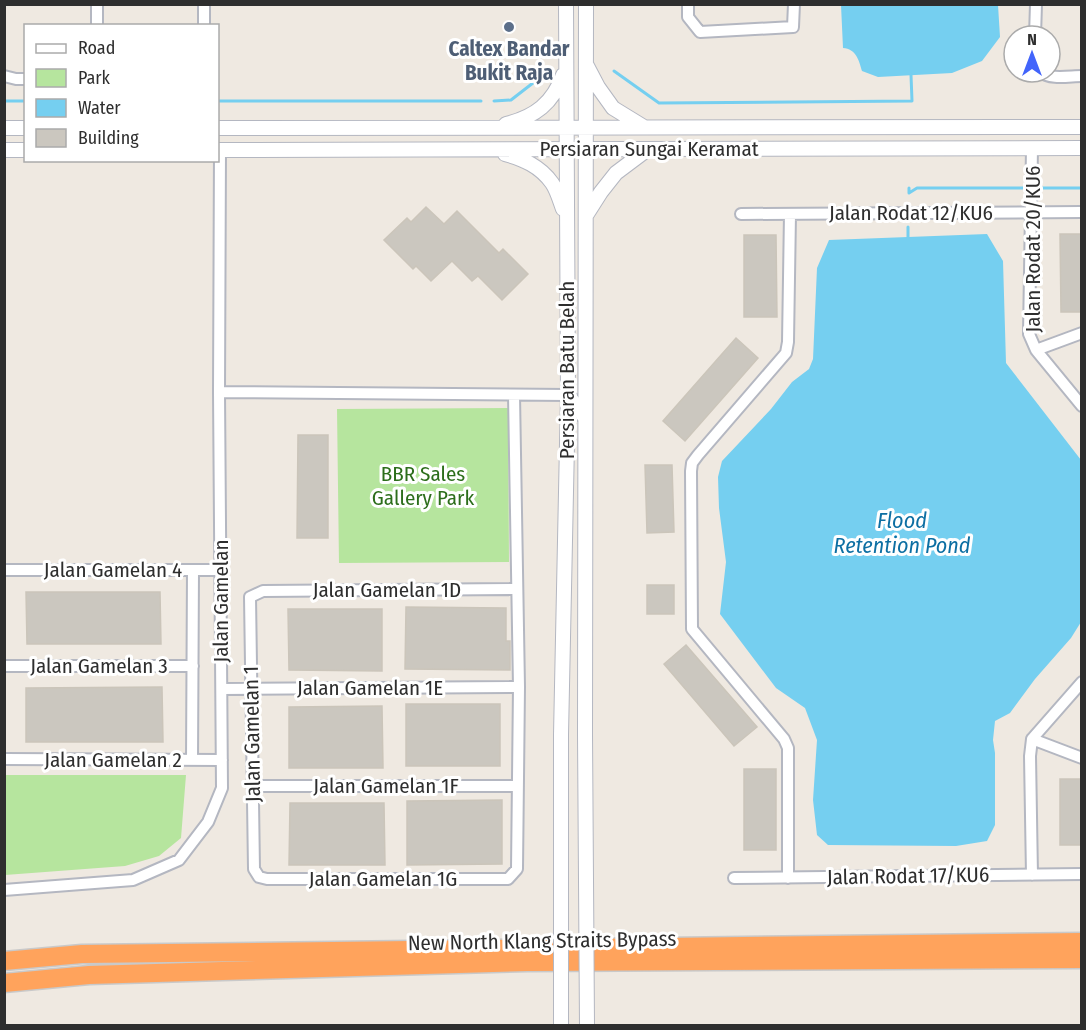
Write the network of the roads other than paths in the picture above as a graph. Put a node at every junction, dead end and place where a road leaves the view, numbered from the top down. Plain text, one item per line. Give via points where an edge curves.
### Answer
1 (97, 4) edge
2 (204, 4) edge
3 (566, 4) edge
4 (586, 4) edge
5 (688, 4) edge
6 (794, 4) edge
7 (1036, 4) edge
8 (97, 24) edge
9 (204, 24) edge
10 (1035, 24) edge
11 (566, 64) junction
12 (586, 64) junction
13 (4, 76) edge
14 (1062, 76) edge
15 (1082, 76) edge
16 (24, 79) edge
17 (1082, 127) edge
18 (4, 128) edge
19 (24, 128) edge
20 (219, 128) edge
21 (489, 128) junction
22 (566, 128) junction
23 (586, 128) junction
24 (645, 128) junction
25 (1032, 148) junction
26 (1082, 148) edge
27 (490, 149) junction
28 (566, 149) junction
29 (586, 149) junction
30 (648, 149) junction
31 (4, 150) edge
32 (24, 150) edge
33 (219, 150) edge
34 (1032, 212) junction
35 (1082, 212) edge
36 (741, 213) dead end
37 (790, 213) junction
38 (586, 216) junction
39 (567, 220) junction
40 (1082, 333) edge
41 (1036, 350) junction
42 (219, 392) junction
43 (514, 395) junction
44 (568, 395) junction
45 (1082, 406) edge
46 (585, 435) junction
47 (4, 570) edge
48 (194, 570) junction
49 (221, 570) junction
50 (517, 589) junction
51 (257, 594) joint
52 (4, 666) edge
53 (194, 666) junction
54 (1082, 682) edge
55 (519, 687) junction
56 (222, 689) junction
57 (251, 689) junction
58 (1032, 739) junction
59 (1082, 758) edge
60 (4, 759) edge
61 (192, 760) junction
62 (222, 760) junction
63 (254, 786) junction
64 (518, 786) junction
65 (1082, 874) edge
66 (1032, 875) junction
67 (259, 876) joint
68 (734, 878) dead end
69 (788, 878) junction
70 (4, 890) edge
71 (1082, 942) edge
72 (1082, 959) edge
73 (4, 961) edge
74 (4, 983) edge
75 (561, 1026) edge
76 (587, 1026) edge

1 - 8 street
2 - 9 street
3 - 11 street, Persiaran Batu Belah
4 - 12 street, Persiaran Batu Belah
5 - 6 street via 688,17 700,32 793,27
7 - 10 street
11 - 21 street via 558,88 540,109 518,121
11 - 22 street, Persiaran Batu Belah
12 - 23 street, Persiaran Batu Belah
12 - 24 street via 614,108
13 - 16 street
14 - 15 street
17 - 24 street, Persiaran Sungai Keramat
18 - 19 street
20 - 21 street, Persiaran Sungai Keramat
21 - 22 street, Persiaran Sungai Keramat
22 - 23 street, Persiaran Sungai Keramat
22 - 28 street, Persiaran Batu Belah
23 - 24 street, Persiaran Sungai Keramat
23 - 29 street, Persiaran Batu Belah
25 - 26 street, Persiaran Sungai Keramat
25 - 30 street, Persiaran Sungai Keramat
25 - 34 street, Jalan Rodat 20/KU6
27 - 28 street, Persiaran Sungai Keramat
27 - 33 street, Persiaran Sungai Keramat
27 - 39 street via 526,160 541,171 554,184
28 - 29 street, Persiaran Sungai Keramat
28 - 39 street, Persiaran Batu Belah
29 - 30 street, Persiaran Sungai Keramat
29 - 38 street, Persiaran Batu Belah
30 - 38 street via 616,172
31 - 32 street
33 - 42 street, Jalan Gamelan
34 - 35 street, Jalan Rodat 12/KU6
34 - 37 street, Jalan Rodat 12/KU6
34 - 41 street, Jalan Rodat 20/KU6 via 1029,334
36 - 37 street, Jalan Rodat 12/KU6
37 - 69 street via 786,353 698,455 691,471 692,629 788,748
38 - 46 street, Persiaran Batu Belah
39 - 44 street, Persiaran Batu Belah
40 - 41 street
41 - 45 street, Jalan Rodat 20/KU6
42 - 43 street
42 - 49 street, Jalan Gamelan
43 - 44 street
43 - 50 street
44 - 46 street via 579,404
44 - 75 street, Persiaran Batu Belah, bridge via 561,735
46 - 76 street, Persiaran Batu Belah, bridge
47 - 48 street, Jalan Gamelan 4
48 - 49 street, Jalan Gamelan 4
48 - 53 street
49 - 56 street, Jalan Gamelan
50 - 51 street, Jalan Gamelan 1D
50 - 55 street
51 - 57 street, Jalan Gamelan 1 via 250,597
52 - 53 street, Jalan Gamelan 3
53 - 61 street
54 - 58 street
55 - 57 street, Jalan Gamelan 1E
55 - 64 street
56 - 57 street, Jalan Gamelan 1E
56 - 62 street, Jalan Gamelan
57 - 63 street, Jalan Gamelan 1
58 - 59 street
58 - 66 street
60 - 61 street, Jalan Gamelan 2
61 - 62 street, Jalan Gamelan 2
62 - 70 street, Jalan Gamelan via 222,788 208,822 179,860 133,880
63 - 64 street, Jalan Gamelan 1F
63 - 67 street, Jalan Gamelan 1 via 254,869
64 - 67 street, Jalan Gamelan 1G via 517,869 508,879
65 - 66 street, Jalan Rodat 17/KU6
66 - 69 street, Jalan Rodat 17/KU6
68 - 69 street, Jalan Rodat 17/KU6
71 - 73 highway, New North Klang Straits Bypass via 82,954
72 - 74 highway, New North Klang Straits Bypass via 526,962 89,975

